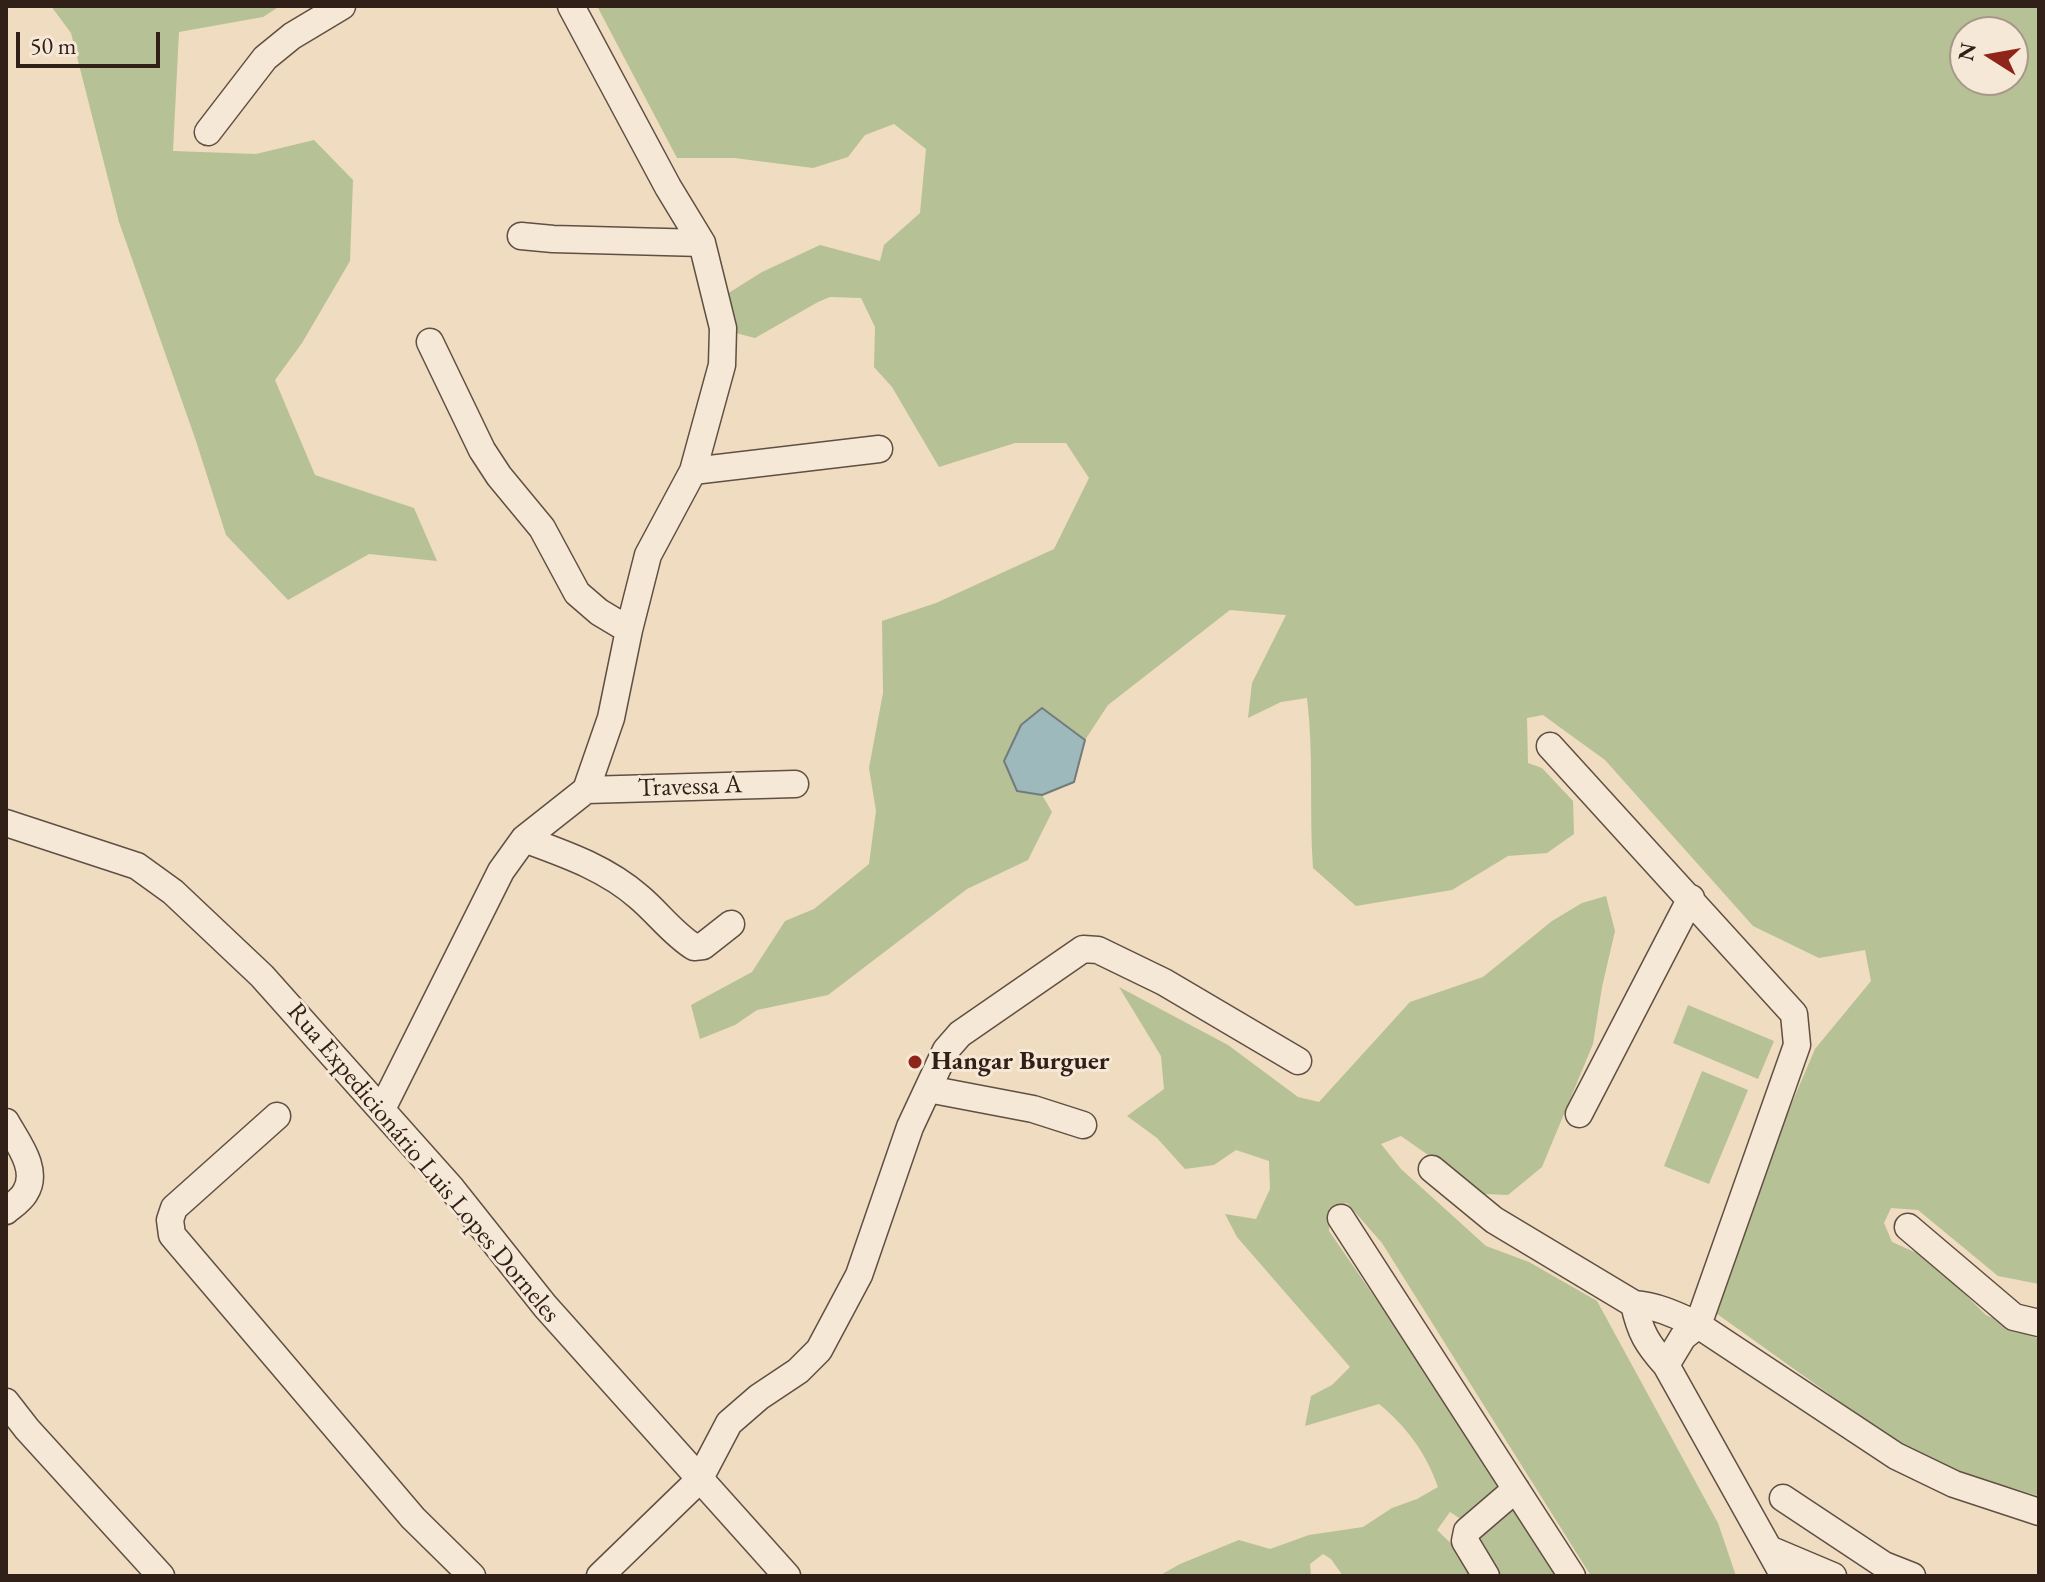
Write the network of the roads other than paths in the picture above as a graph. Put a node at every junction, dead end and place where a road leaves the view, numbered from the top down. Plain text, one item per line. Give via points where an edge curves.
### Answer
1 (342, 6) edge
2 (571, 6) edge
3 (208, 132) dead end
4 (521, 236) dead end
5 (702, 243) junction
6 (430, 342) dead end
7 (879, 449) dead end
8 (693, 471) junction
9 (629, 630) junction
10 (1550, 746) dead end
11 (795, 784) dead end
12 (586, 790) junction
13 (6, 823) edge
14 (524, 839) junction
15 (1691, 898) junction
16 (731, 924) dead end
17 (1298, 1061) dead end
18 (928, 1089) junction
19 (382, 1109) junction
20 (1579, 1114) dead end
21 (277, 1116) dead end
22 (6, 1122) edge
23 (1083, 1125) dead end
24 (1432, 1169) dead end
25 (6, 1211) edge
26 (1341, 1218) dead end
27 (1908, 1227) dead end
28 (1634, 1304) junction
29 (2039, 1323) edge
30 (1698, 1325) junction
31 (1666, 1365) junction
32 (6, 1402) edge
33 (699, 1480) junction
34 (1516, 1489) junction
35 (1783, 1498) dead end
36 (2039, 1512) edge
37 (1769, 1549) junction
38 (161, 1576) edge
39 (472, 1576) edge
40 (600, 1576) edge
41 (787, 1576) edge
42 (1486, 1576) edge
43 (1572, 1576) edge
44 (1784, 1576) edge
45 (1833, 1576) edge
46 (1912, 1576) edge

1 - 3 street via 265,58
2 - 5 street
4 - 5 street
5 - 8 street via 723,328 722,365
6 - 9 street via 482,450 542,528 577,593
7 - 8 street
8 - 9 street via 648,555
9 - 12 street via 611,718
10 - 15 street
11 - 12 street, Travessa A
12 - 14 street
13 - 19 street, Rua Expedicionário Luis Lopes Dorneles via 137,866 173,892 262,976
14 - 16 street via 610,875 694,947
14 - 19 street via 501,871
15 - 20 street
15 - 30 street via 1794,1014 1797,1045
17 - 18 street via 1164,982 1098,950 1083,949 960,1034 946,1050
18 - 23 street via 1033,1109
18 - 33 street via 859,1275 819,1350 729,1423
19 - 33 street, Rua Expedicionário Luis Lopes Dorneles via 545,1306
21 - 39 street via 174,1208 172,1235 413,1518
22 - 25 street via 29,1166 30,1179 25,1194
24 - 28 street via 1494,1220
26 - 34 street
27 - 29 street via 2014,1317
28 - 30 street
28 - 31 street via 1646,1343
30 - 31 street via 1683,1337
30 - 36 street via 1896,1456 1954,1484
31 - 37 street
32 - 38 street
33 - 40 street
33 - 41 street, Rua Expedicionário Luis Lopes Dorneles
34 - 42 street via 1467,1531 1465,1541
34 - 43 street
35 - 46 street via 1884,1565
37 - 44 street
37 - 45 street

